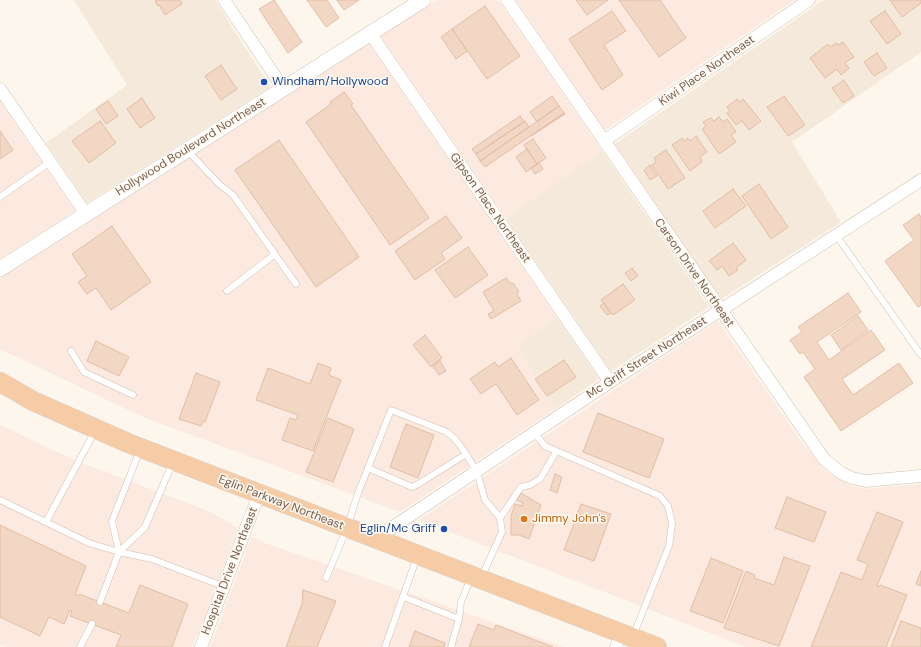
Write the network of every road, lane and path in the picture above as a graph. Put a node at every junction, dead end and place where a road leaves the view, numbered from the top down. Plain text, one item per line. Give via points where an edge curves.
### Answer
1 (224, 0) edge
2 (423, 0) edge
3 (507, 0) edge
4 (809, 0) edge
5 (370, 33) junction
6 (284, 88) junction
7 (0, 89) edge
8 (604, 141) junction
9 (187, 150) junction
10 (50, 162) junction
11 (921, 180) edge
12 (0, 197) edge
13 (86, 214) junction
14 (836, 235) junction
15 (275, 254) junction
16 (0, 269) edge
17 (296, 284) dead end
18 (228, 291) dead end
19 (720, 310) junction
20 (71, 350) dead end
21 (921, 356) edge
22 (0, 382) edge
23 (610, 382) junction
24 (133, 395) dead end
25 (95, 430) junction
26 (534, 434) junction
27 (141, 448) junction
28 (556, 452) junction
29 (466, 454) junction
30 (173, 461) junction
31 (368, 468) junction
32 (477, 472) junction
33 (921, 476) edge
34 (259, 494) junction
35 (0, 500) edge
36 (500, 518) junction
37 (46, 522) junction
38 (347, 528) junction
39 (375, 539) junction
40 (119, 552) junction
41 (418, 555) junction
42 (476, 577) junction
43 (326, 578) dead end
44 (225, 587) junction
45 (404, 597) junction
46 (100, 602) dead end
47 (459, 619) junction
48 (92, 624) dead end
49 (623, 639) edge
50 (80, 647) edge
51 (201, 647) edge
52 (385, 647) edge
53 (451, 647) edge
54 (657, 647) edge

1 - 6 street
2 - 5 street, Hollywood Boulevard Northeast
3 - 8 street, Carson Drive Northeast
4 - 8 street, Kiwi Place Northeast
5 - 6 street, Hollywood Boulevard Northeast
5 - 23 street, Gipson Place Northeast
6 - 9 street, Hollywood Boulevard Northeast
7 - 10 street
8 - 19 street, Carson Drive Northeast
9 - 13 street, Hollywood Boulevard Northeast
9 - 15 lane via 233,195
10 - 12 lane
10 - 13 street
11 - 14 street, Mc Griff Street Northeast
13 - 16 street, Hollywood Boulevard Northeast
14 - 19 street, Mc Griff Street Northeast
14 - 21 lane
15 - 17 lane
15 - 18 lane
19 - 23 street, Mc Griff Street Northeast
19 - 33 street, Carson Drive Northeast via 808,438 831,466 852,478 866,481
20 - 24 lane via 84,372
22 - 25 highway, Eglin Parkway Northeast via 33,401
23 - 26 street, Mc Griff Street Northeast
25 - 27 highway, Eglin Parkway Northeast
25 - 37 lane
26 - 28 lane via 544,446
26 - 32 street, Mc Griff Street Northeast
27 - 30 highway, Eglin Parkway Northeast
27 - 40 lane via 112,521
28 - 36 lane via 540,479 521,487
28 - 49 lane via 660,496 668,506 672,524 669,546
29 - 31 lane via 412,487
29 - 31 lane via 447,432 391,410
29 - 32 lane
30 - 34 highway, Eglin Parkway Northeast
30 - 40 lane via 145,527
31 - 38 lane
32 - 36 lane via 485,500
32 - 39 street, Mc Griff Street Northeast
34 - 38 highway, Eglin Parkway Northeast
34 - 44 street, Hospital Drive Northeast
35 - 37 lane
36 - 42 lane via 502,532
37 - 40 lane via 89,542
38 - 39 highway, Eglin Parkway Northeast
38 - 43 lane
39 - 41 highway, Eglin Parkway Northeast
40 - 44 lane via 152,559
40 - 46 lane
41 - 42 highway, Eglin Parkway Northeast
41 - 45 lane
42 - 47 lane via 461,602
42 - 49 highway, Eglin Parkway Northeast
44 - 51 street, Hospital Drive Northeast
45 - 47 lane
45 - 52 lane
47 - 53 lane
48 - 50 lane
49 - 54 highway, Eglin Parkway Northeast

